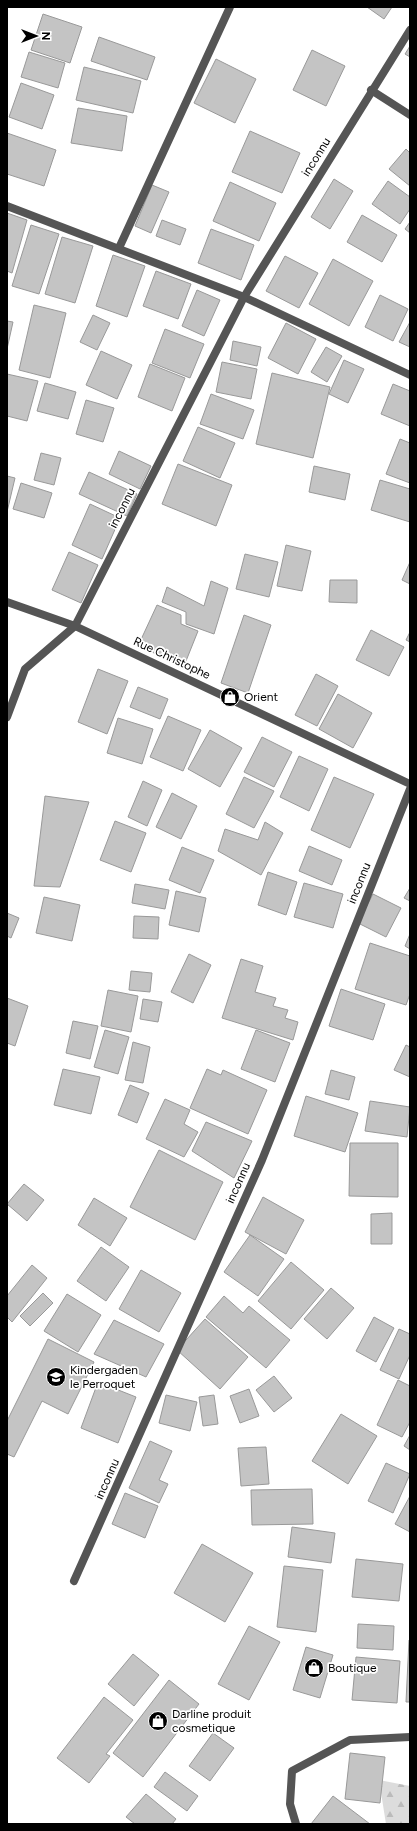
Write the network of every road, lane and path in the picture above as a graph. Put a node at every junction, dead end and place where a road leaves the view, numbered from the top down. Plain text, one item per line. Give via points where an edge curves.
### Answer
1 (230, 7) edge
2 (410, 30) edge
3 (371, 90) junction
4 (410, 115) edge
5 (7, 206) edge
6 (119, 248) junction
7 (244, 297) junction
8 (410, 374) edge
9 (7, 602) edge
10 (75, 626) junction
11 (7, 717) edge
12 (410, 784) edge
13 (410, 789) edge
14 (74, 1581) dead end
15 (410, 1737) edge
16 (296, 1824) edge

1 - 6 street
2 - 3 street, inconnu
3 - 4 street
3 - 7 street, inconnu
5 - 6 street
6 - 7 street
7 - 8 street
7 - 10 street, inconnu
9 - 10 street, Rue Christophe
10 - 11 street, inconnu via 25,669
10 - 12 street, Rue Christophe
13 - 14 street, inconnu via 262,1160
15 - 16 street via 350,1740 292,1771 290,1804

